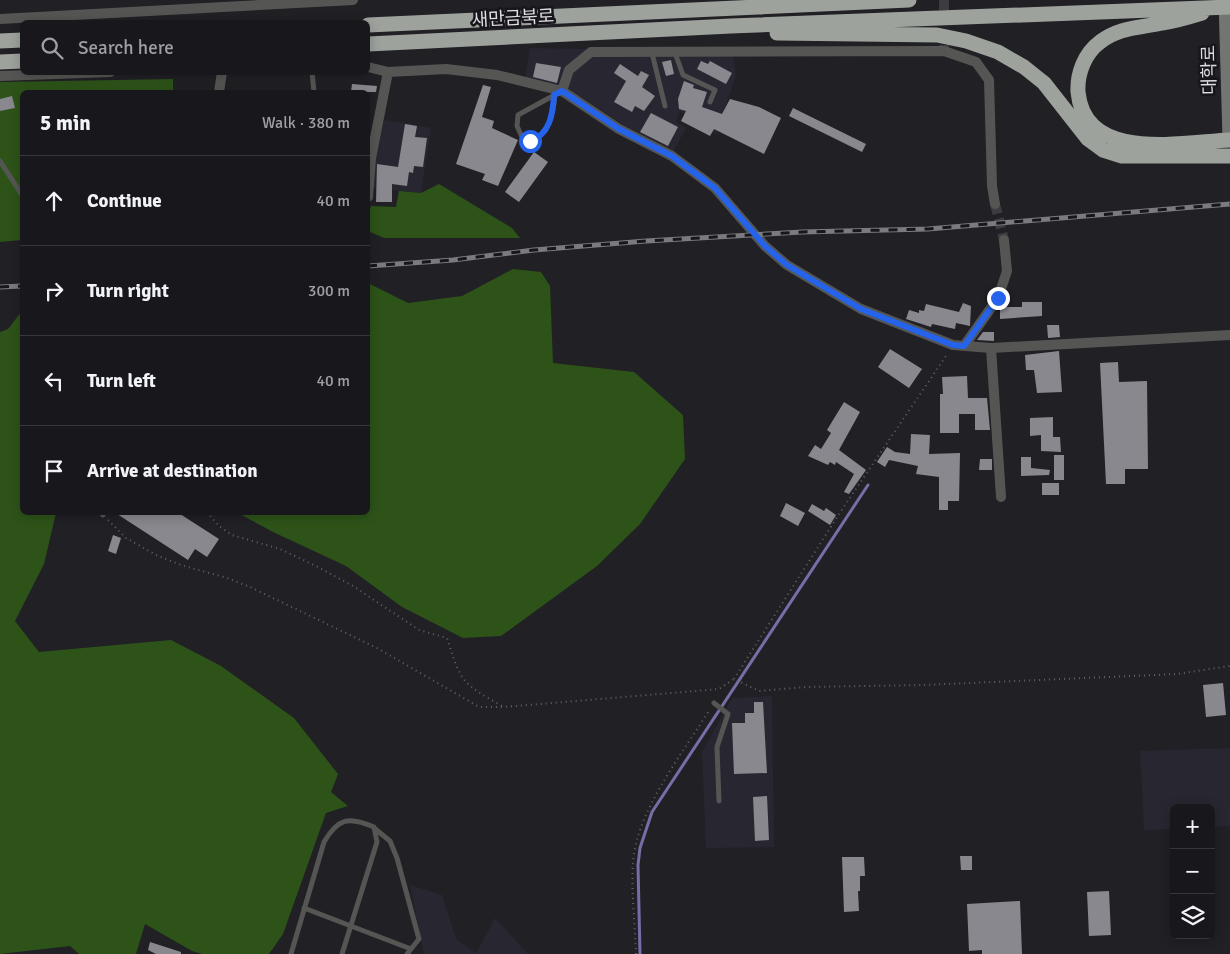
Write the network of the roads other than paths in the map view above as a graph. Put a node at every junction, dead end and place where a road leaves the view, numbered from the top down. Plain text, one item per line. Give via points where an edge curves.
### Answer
1 (353, 0) edge
2 (810, 0) edge
3 (909, 0) edge
4 (1227, 5) edge
5 (781, 6) junction
6 (0, 19) edge
7 (370, 25) edge
8 (731, 26) junction
9 (20, 40) edge
10 (0, 41) edge
11 (370, 44) edge
12 (675, 52) junction
13 (652, 53) junction
14 (20, 61) edge
15 (0, 62) edge
16 (370, 68) edge
17 (388, 72) junction
18 (28, 75) edge
19 (222, 75) edge
20 (312, 75) edge
21 (0, 76) edge
22 (219, 90) edge
23 (314, 90) edge
24 (558, 93) junction
25 (710, 102) dead end
26 (665, 106) dead end
27 (1230, 140) edge
28 (1230, 156) edge
29 (370, 158) edge
30 (0, 161) edge
31 (20, 192) edge
32 (995, 204) tunnel mouth
33 (1004, 240) tunnel mouth
34 (1230, 335) edge
35 (958, 345) junction
36 (991, 348) junction
37 (1001, 497) dead end
38 (716, 705) road end
39 (719, 801) dead end
40 (374, 828) junction
41 (304, 908) junction
42 (351, 924) junction
43 (411, 949) junction
44 (291, 954) edge
45 (342, 954) edge
46 (407, 954) edge

1 - 6 street
2 - 5 highway
3 - 5 highway, 새만금북로
4 - 8 highway, 새만금북로
4 - 27 street, 대학로
4 - 27 highway via 1160,24 1120,30 1101,41 1088,54 1080,72 1078,91 1087,117 1098,130 1133,145
5 - 7 highway, 새만금북로
8 - 11 highway, 새만금북로
8 - 28 highway via 781,34 937,35 966,41 998,52 1024,67 1044,83 1088,139 1103,150 1122,156
9 - 10 highway
12 - 13 street
12 - 25 lane via 683,75 715,90
12 - 32 street via 936,50 976,62 989,80
13 - 24 street via 591,52 569,70
13 - 26 lane
14 - 15 highway
16 - 17 street
17 - 24 street via 446,69 497,75
17 - 29 street
18 - 21 street
19 - 22 street
20 - 23 lane
24 - 24 lane via 518,115 517,126 522,137 530,141 540,138
24 - 35 street via 672,156 715,188 765,246 787,265 861,309
30 - 31 lane
33 - 35 street via 1007,271 998,298
34 - 36 street
35 - 36 street
36 - 37 street
38 - 39 lane via 728,714 717,748
40 - 41 lane via 350,820 333,826 324,842
40 - 42 lane via 377,842
40 - 43 lane via 390,841 397,858 419,939
41 - 42 lane
41 - 44 lane
42 - 43 lane
42 - 45 lane
43 - 46 lane

